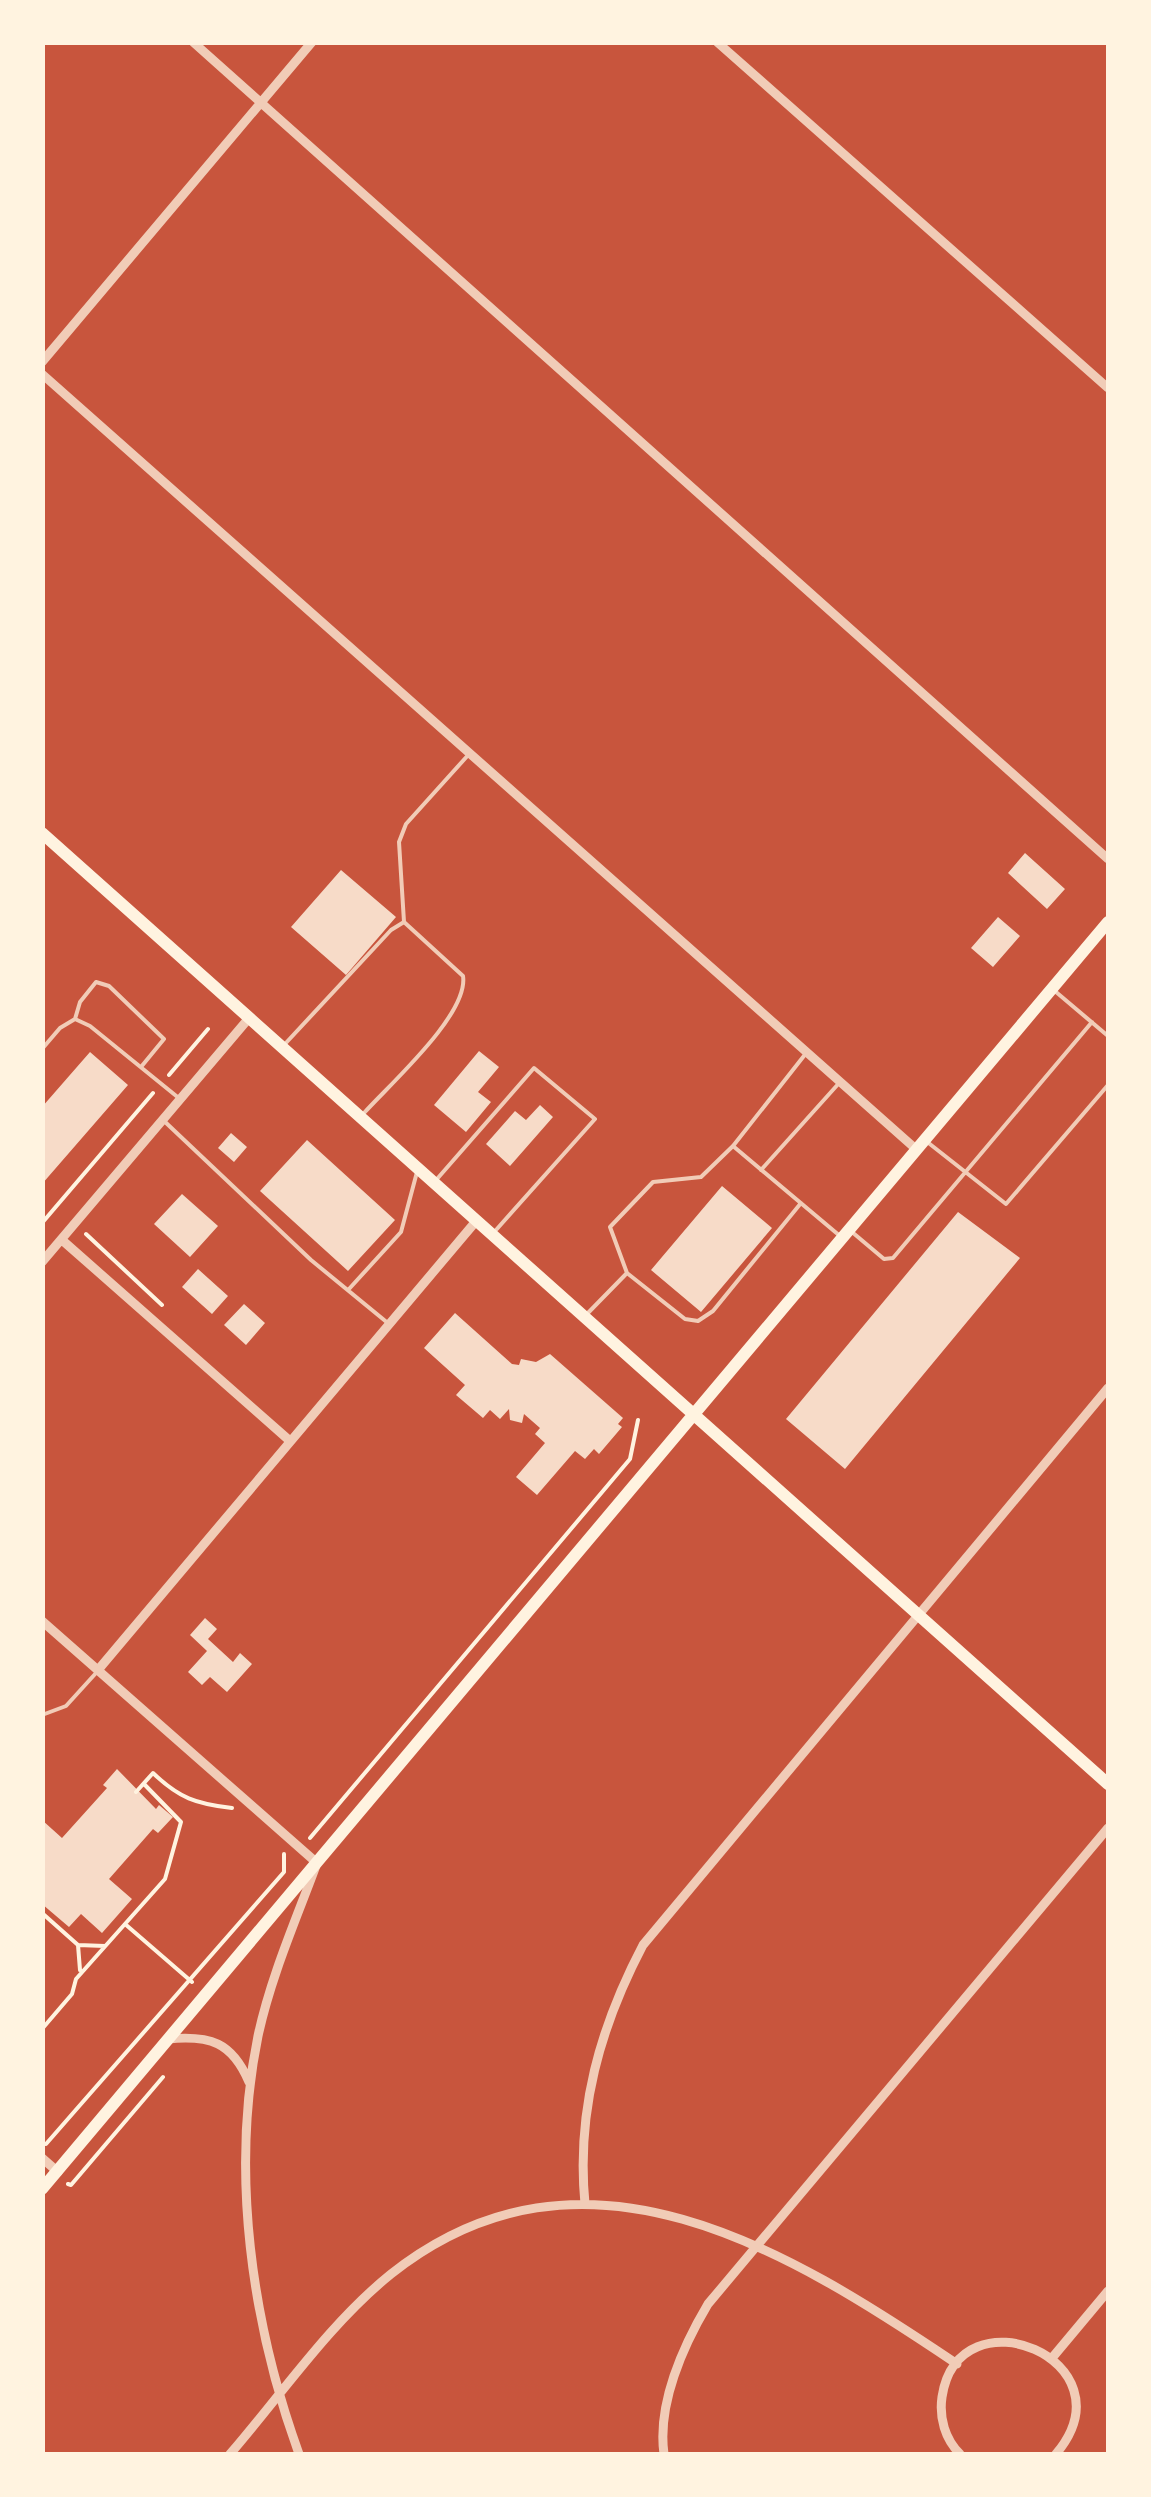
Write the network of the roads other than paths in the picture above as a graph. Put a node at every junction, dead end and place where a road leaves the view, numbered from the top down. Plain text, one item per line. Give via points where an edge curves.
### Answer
1 (193, 42) edge
2 (312, 42) edge
3 (717, 42) edge
4 (261, 103) junction
5 (42, 362) edge
6 (42, 374) edge
7 (1108, 388) edge
8 (470, 752) junction
9 (42, 833) edge
10 (1108, 859) edge
11 (404, 922) junction
12 (1108, 922) edge
13 (1052, 990) junction
14 (249, 1018) junction
15 (75, 1020) junction
16 (1092, 1022) junction
17 (1108, 1036) edge
18 (282, 1047) junction
19 (42, 1048) edge
20 (807, 1052) junction
21 (139, 1068) junction
22 (840, 1082) junction
23 (1108, 1085) edge
24 (180, 1100) junction
25 (361, 1116) junction
26 (163, 1120) junction
27 (921, 1145) junction
28 (733, 1146) junction
29 (418, 1167) junction
30 (761, 1170) junction
31 (965, 1173) junction
32 (434, 1182) junction
33 (801, 1203) junction
34 (478, 1220) junction
35 (493, 1234) junction
36 (846, 1235) junction
37 (62, 1240) junction
38 (43, 1260) edge
39 (628, 1273) junction
40 (349, 1289) junction
41 (585, 1316) junction
42 (389, 1324) junction
43 (1108, 1388) edge
44 (694, 1414) junction
45 (290, 1441) junction
46 (919, 1614) junction
47 (42, 1621) edge
48 (98, 1670) junction
49 (42, 1716) edge
50 (1108, 1784) edge
51 (1108, 1828) edge
52 (317, 1863) junction
53 (168, 2039) junction
54 (250, 2085) junction
55 (42, 2158) edge
56 (58, 2172) junction
57 (42, 2189) edge
58 (585, 2204) junction
59 (755, 2244) junction
60 (1108, 2291) edge
61 (1052, 2358) junction
62 (958, 2364) junction
63 (280, 2396) junction
64 (230, 2454) edge
65 (299, 2454) edge
66 (664, 2454) edge
67 (960, 2454) edge
68 (1058, 2454) edge

1 - 4 street
2 - 4 street
3 - 7 street
4 - 5 street
4 - 10 street
6 - 8 street
8 - 11 lane via 406,824 399,842
8 - 20 street
9 - 14 main road
11 - 18 lane
11 - 25 lane via 463,976 464,987 456,1010
12 - 13 main road
13 - 16 lane
13 - 27 main road
14 - 18 main road
14 - 24 street
15 - 19 lane
15 - 21 lane
15 - 21 lane via 89,986 109,986 164,1039
16 - 17 lane
16 - 31 lane
18 - 25 main road
20 - 22 street
20 - 28 lane
21 - 24 lane
22 - 27 street
22 - 30 lane
23 - 31 lane via 1006,1204
24 - 26 street
25 - 29 main road
26 - 37 street
26 - 40 lane
27 - 31 lane
27 - 36 main road
28 - 30 lane
28 - 39 lane via 701,1177 653,1182 610,1227
29 - 32 main road
29 - 40 lane via 401,1232
30 - 33 lane
31 - 36 lane via 889,1260
32 - 34 main road
32 - 35 lane via 534,1068 595,1119
33 - 36 lane
33 - 39 lane via 705,1318 686,1318
34 - 35 main road
34 - 42 street
35 - 41 main road
36 - 44 main road
37 - 38 street
37 - 45 street
39 - 41 lane
40 - 42 lane
41 - 44 main road
42 - 45 street
43 - 46 street
44 - 46 main road
44 - 52 main road
45 - 48 street
46 - 50 main road
46 - 58 street via 643,1945 592,2071
47 - 48 street
48 - 49 lane via 66,1706
48 - 52 street
51 - 59 street
52 - 53 main road
52 - 54 street via 270,1992
53 - 54 street via 218,2044 239,2059
53 - 56 main road
54 - 63 street via 250,2232
55 - 56 street
56 - 57 main road
58 - 59 street via 670,2213
58 - 63 street via 492,2219 424,2252 353,2309
59 - 62 street via 848,2291
59 - 66 street via 684,2344
60 - 61 street
61 - 62 street via 1010,2341 973,2350
61 - 68 street via 1065,2373 1075,2410
62 - 67 street via 946,2381 941,2412
63 - 64 street
63 - 65 street

